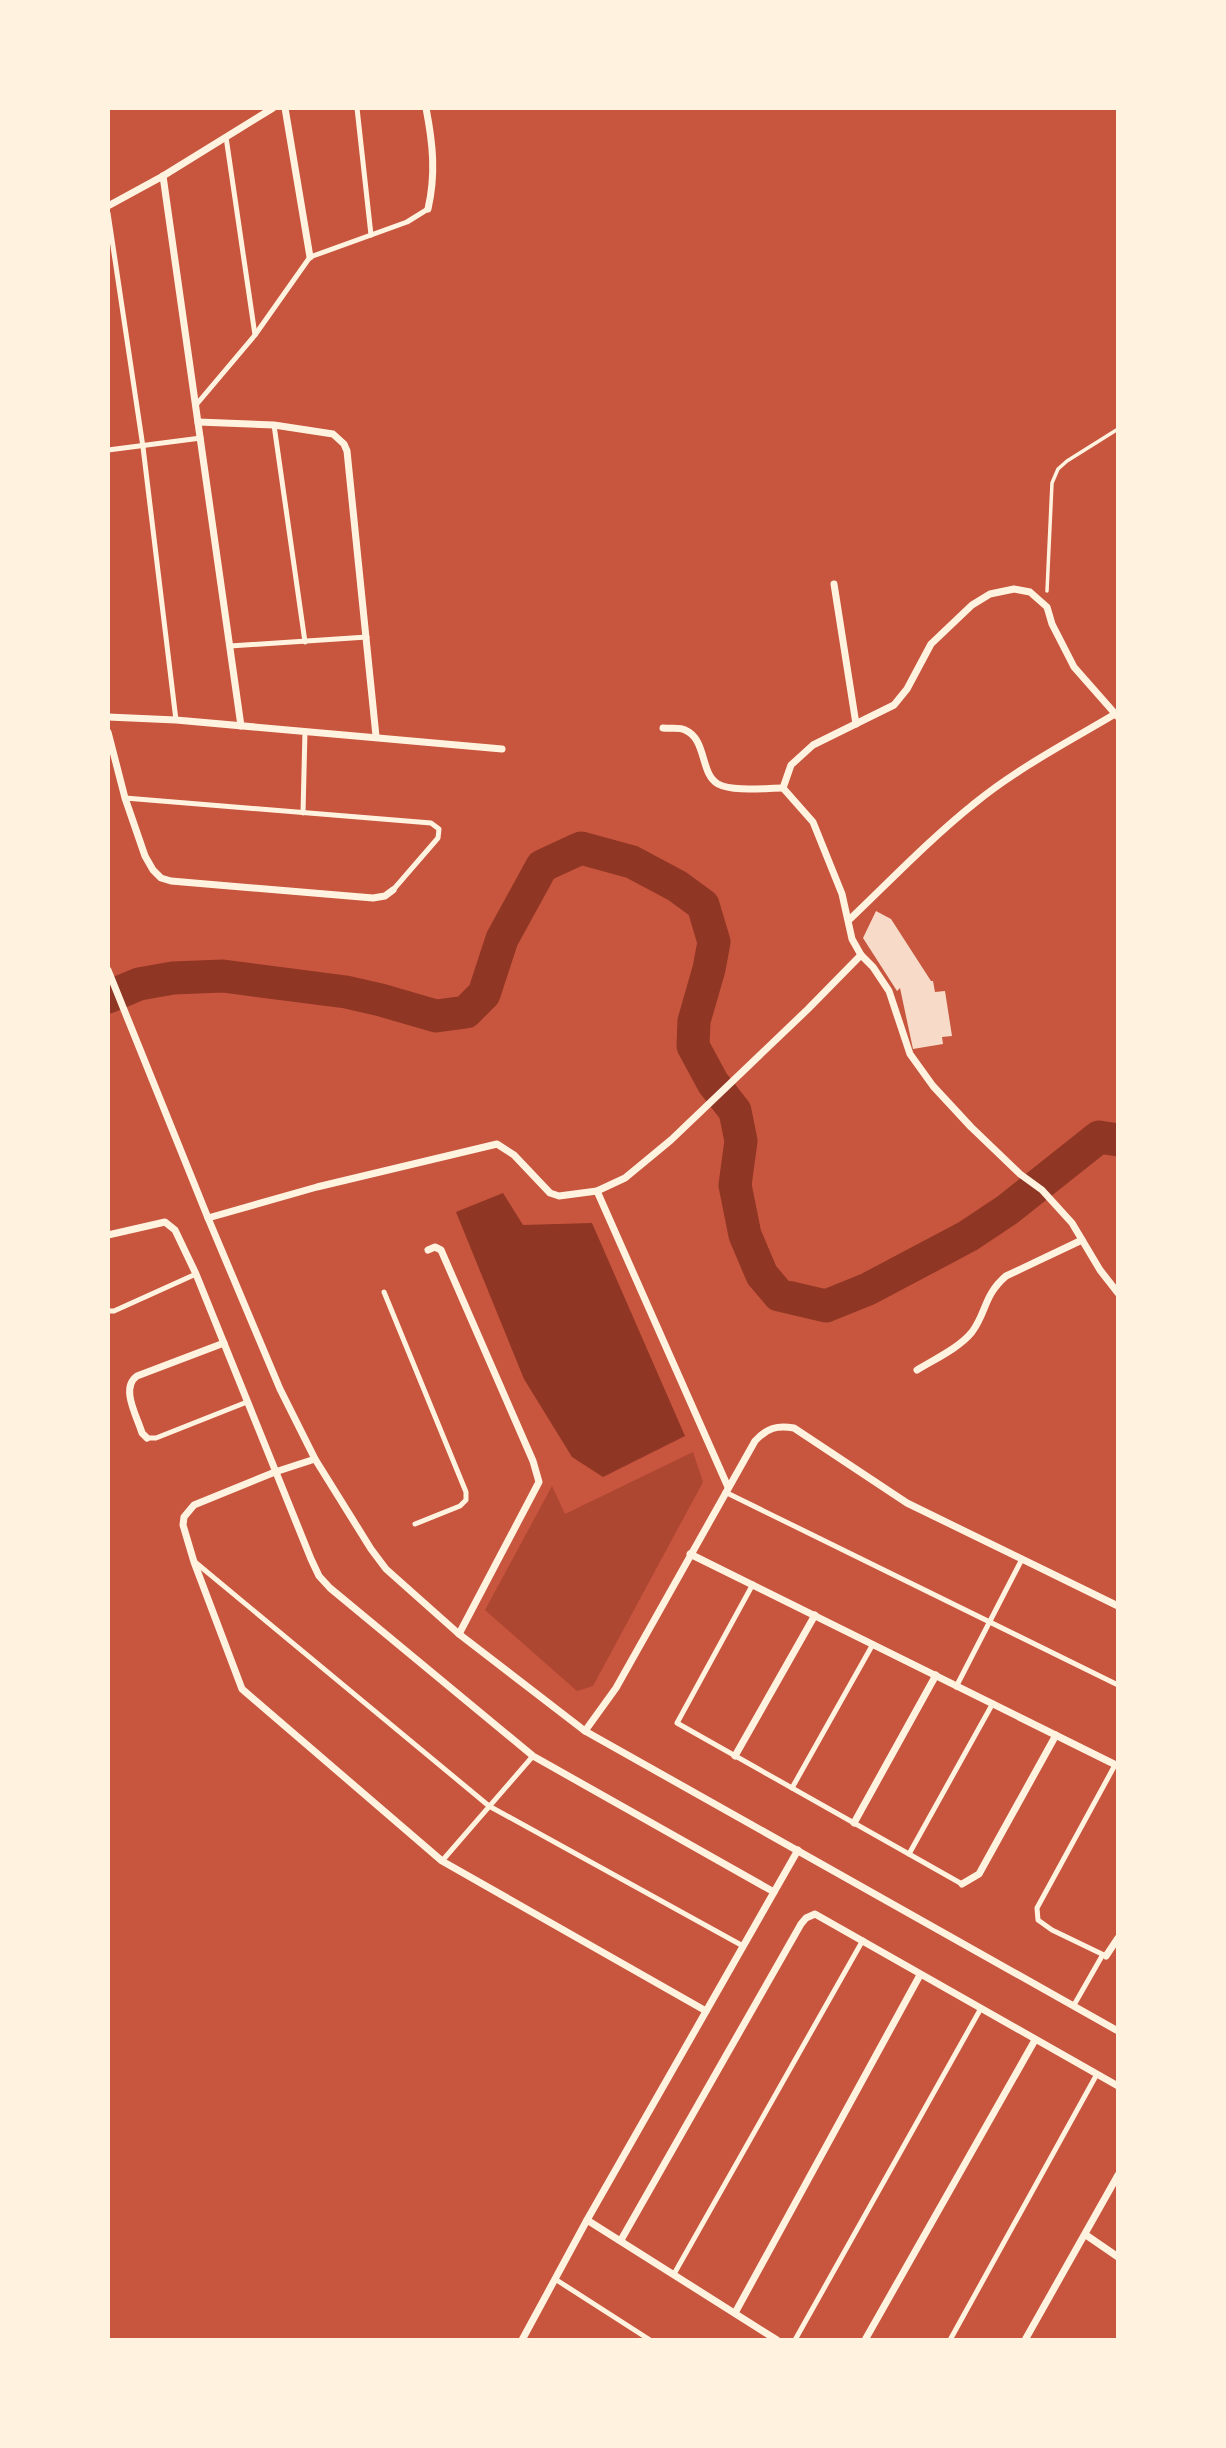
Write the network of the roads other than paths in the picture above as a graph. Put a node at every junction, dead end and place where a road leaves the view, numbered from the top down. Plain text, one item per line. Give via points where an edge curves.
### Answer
1 (273, 108) edge
2 (285, 108) edge
3 (357, 108) edge
4 (426, 108) edge
5 (226, 137) junction
6 (163, 176) junction
7 (108, 206) edge
8 (428, 209) joint
9 (108, 213) edge
10 (372, 235) junction
11 (310, 257) junction
12 (256, 335) junction
13 (196, 405) junction
14 (198, 422) junction
15 (274, 425) junction
16 (201, 438) junction
17 (143, 447) junction
18 (108, 450) edge
19 (834, 584) dead end
20 (367, 638) junction
21 (305, 642) junction
22 (230, 646) junction
23 (1116, 715) edge
24 (108, 717) edge
25 (176, 720) junction
26 (856, 724) junction
27 (241, 726) junction
28 (663, 728) dead end
29 (305, 731) junction
30 (108, 732) edge
31 (376, 737) junction
32 (502, 748) dead end
33 (783, 788) junction
34 (125, 798) junction
35 (303, 813) junction
36 (393, 890) joint
37 (849, 920) junction
38 (861, 955) junction
39 (108, 970) edge
40 (597, 1191) junction
41 (208, 1218) junction
42 (108, 1235) edge
43 (1082, 1240) junction
44 (428, 1250) dead end
45 (196, 1274) junction
46 (384, 1292) dead end
47 (1118, 1293) edge
48 (108, 1311) edge
49 (224, 1343) junction
50 (917, 1370) dead end
51 (247, 1402) junction
52 (147, 1438) joint
53 (315, 1459) junction
54 (275, 1472) junction
55 (726, 1490) junction
56 (415, 1524) dead end
57 (690, 1554) junction
58 (1021, 1561) junction
59 (194, 1562) junction
60 (752, 1584) junction
61 (1118, 1606) edge
62 (815, 1615) junction
63 (989, 1621) junction
64 (458, 1634) junction
65 (873, 1644) junction
66 (936, 1675) junction
67 (1118, 1685) edge
68 (956, 1686) junction
69 (993, 1703) junction
70 (585, 1731) junction
71 (1056, 1735) junction
72 (533, 1756) junction
73 (735, 1756) junction
74 (1116, 1766) edge
75 (792, 1788) junction
76 (489, 1806) junction
77 (853, 1823) junction
78 (798, 1850) junction
79 (909, 1854) junction
80 (442, 1861) junction
81 (961, 1884) joint
82 (774, 1892) junction
83 (1118, 1938) edge
84 (863, 1940) junction
85 (743, 1946) junction
86 (1104, 1956) junction
87 (920, 1975) junction
88 (1074, 2005) junction
89 (980, 2010) junction
90 (706, 2011) junction
91 (1118, 2031) edge
92 (1035, 2040) junction
93 (1097, 2074) junction
94 (1118, 2086) edge
95 (1118, 2175) edge
96 (587, 2220) junction
97 (1086, 2235) junction
98 (621, 2240) junction
99 (1118, 2256) edge
100 (674, 2274) junction
101 (555, 2279) junction
102 (735, 2313) junction
103 (522, 2340) edge
104 (650, 2340) edge
105 (777, 2340) edge
106 (795, 2340) edge
107 (865, 2340) edge
108 (950, 2340) edge
109 (1025, 2340) edge

1 - 5 street
2 - 11 street
3 - 10 lane
4 - 8 street via 434,149
5 - 6 street
5 - 12 lane
6 - 7 street
6 - 13 street
8 - 10 lane
9 - 17 lane
10 - 11 lane
11 - 12 lane
12 - 13 lane
13 - 14 street
14 - 15 street
14 - 16 street
15 - 20 street via 333,434 344,444
15 - 21 lane
16 - 17 lane
16 - 22 street
17 - 18 lane
17 - 25 lane
19 - 26 street
20 - 21 lane
20 - 31 street
21 - 22 lane
22 - 27 street
23 - 26 street via 1074,667 1046,607 1030,592 1014,589 990,594 972,605 931,644 894,705
23 - 37 street via 976,802
24 - 25 street
25 - 27 street
26 - 33 street via 813,745 791,765
27 - 29 street
28 - 33 street via 685,729 695,738 717,784
29 - 31 street
29 - 35 lane
30 - 34 street
31 - 32 street
33 - 37 street via 813,822
34 - 35 lane
34 - 36 street via 145,856 161,878 373,898
35 - 36 lane via 431,823 439,829 438,838
37 - 38 street
38 - 40 street via 671,1140 625,1178
38 - 43 street via 889,991 910,1054 933,1086 1020,1174 1042,1190
39 - 41 street
40 - 41 street via 550,1194 514,1155 496,1144
40 - 55 street
41 - 53 street via 279,1389
42 - 45 street via 165,1222 175,1230
43 - 47 street
43 - 50 street via 1006,1276 986,1301 972,1331
44 - 64 street via 441,1250 539,1482
45 - 48 lane
45 - 49 street
46 - 56 lane via 466,1492 460,1506
49 - 51 street
49 - 52 street via 131,1380 128,1389
51 - 52 lane
51 - 54 street
53 - 54 street
53 - 64 street via 386,1569
54 - 59 street via 188,1510 183,1525
54 - 72 street via 319,1576
55 - 57 street
55 - 58 street via 760,1436 780,1426 794,1429 907,1503
55 - 63 lane
57 - 60 street
57 - 70 street via 616,1688
58 - 61 street
58 - 63 lane
59 - 76 lane
59 - 80 street via 242,1689
60 - 62 street
60 - 73 lane via 677,1723
62 - 65 street
62 - 73 street
63 - 67 lane
63 - 68 lane
64 - 70 street
65 - 66 street
65 - 75 lane
66 - 68 street
66 - 77 street
68 - 69 street
69 - 71 street
69 - 79 lane
70 - 78 street
71 - 74 street
71 - 81 street via 979,1874
72 - 76 lane
72 - 82 street
73 - 75 lane
74 - 86 lane via 1037,1908 1038,1920
75 - 77 lane
76 - 80 lane
76 - 85 lane
77 - 79 lane
78 - 82 street
78 - 88 street
79 - 81 lane
80 - 90 street
82 - 85 street
83 - 86 street
84 - 87 street
84 - 98 street via 815,1914 801,1924
84 - 100 lane
85 - 90 street
86 - 88 lane
87 - 89 street
87 - 102 street
88 - 91 street
89 - 92 street
89 - 106 lane
90 - 96 street
92 - 93 street
92 - 107 street
93 - 94 street
93 - 108 lane
95 - 97 street
96 - 98 street
96 - 101 street
97 - 99 street
97 - 109 street
98 - 100 street
100 - 102 street
101 - 103 street
101 - 104 lane
102 - 105 street

